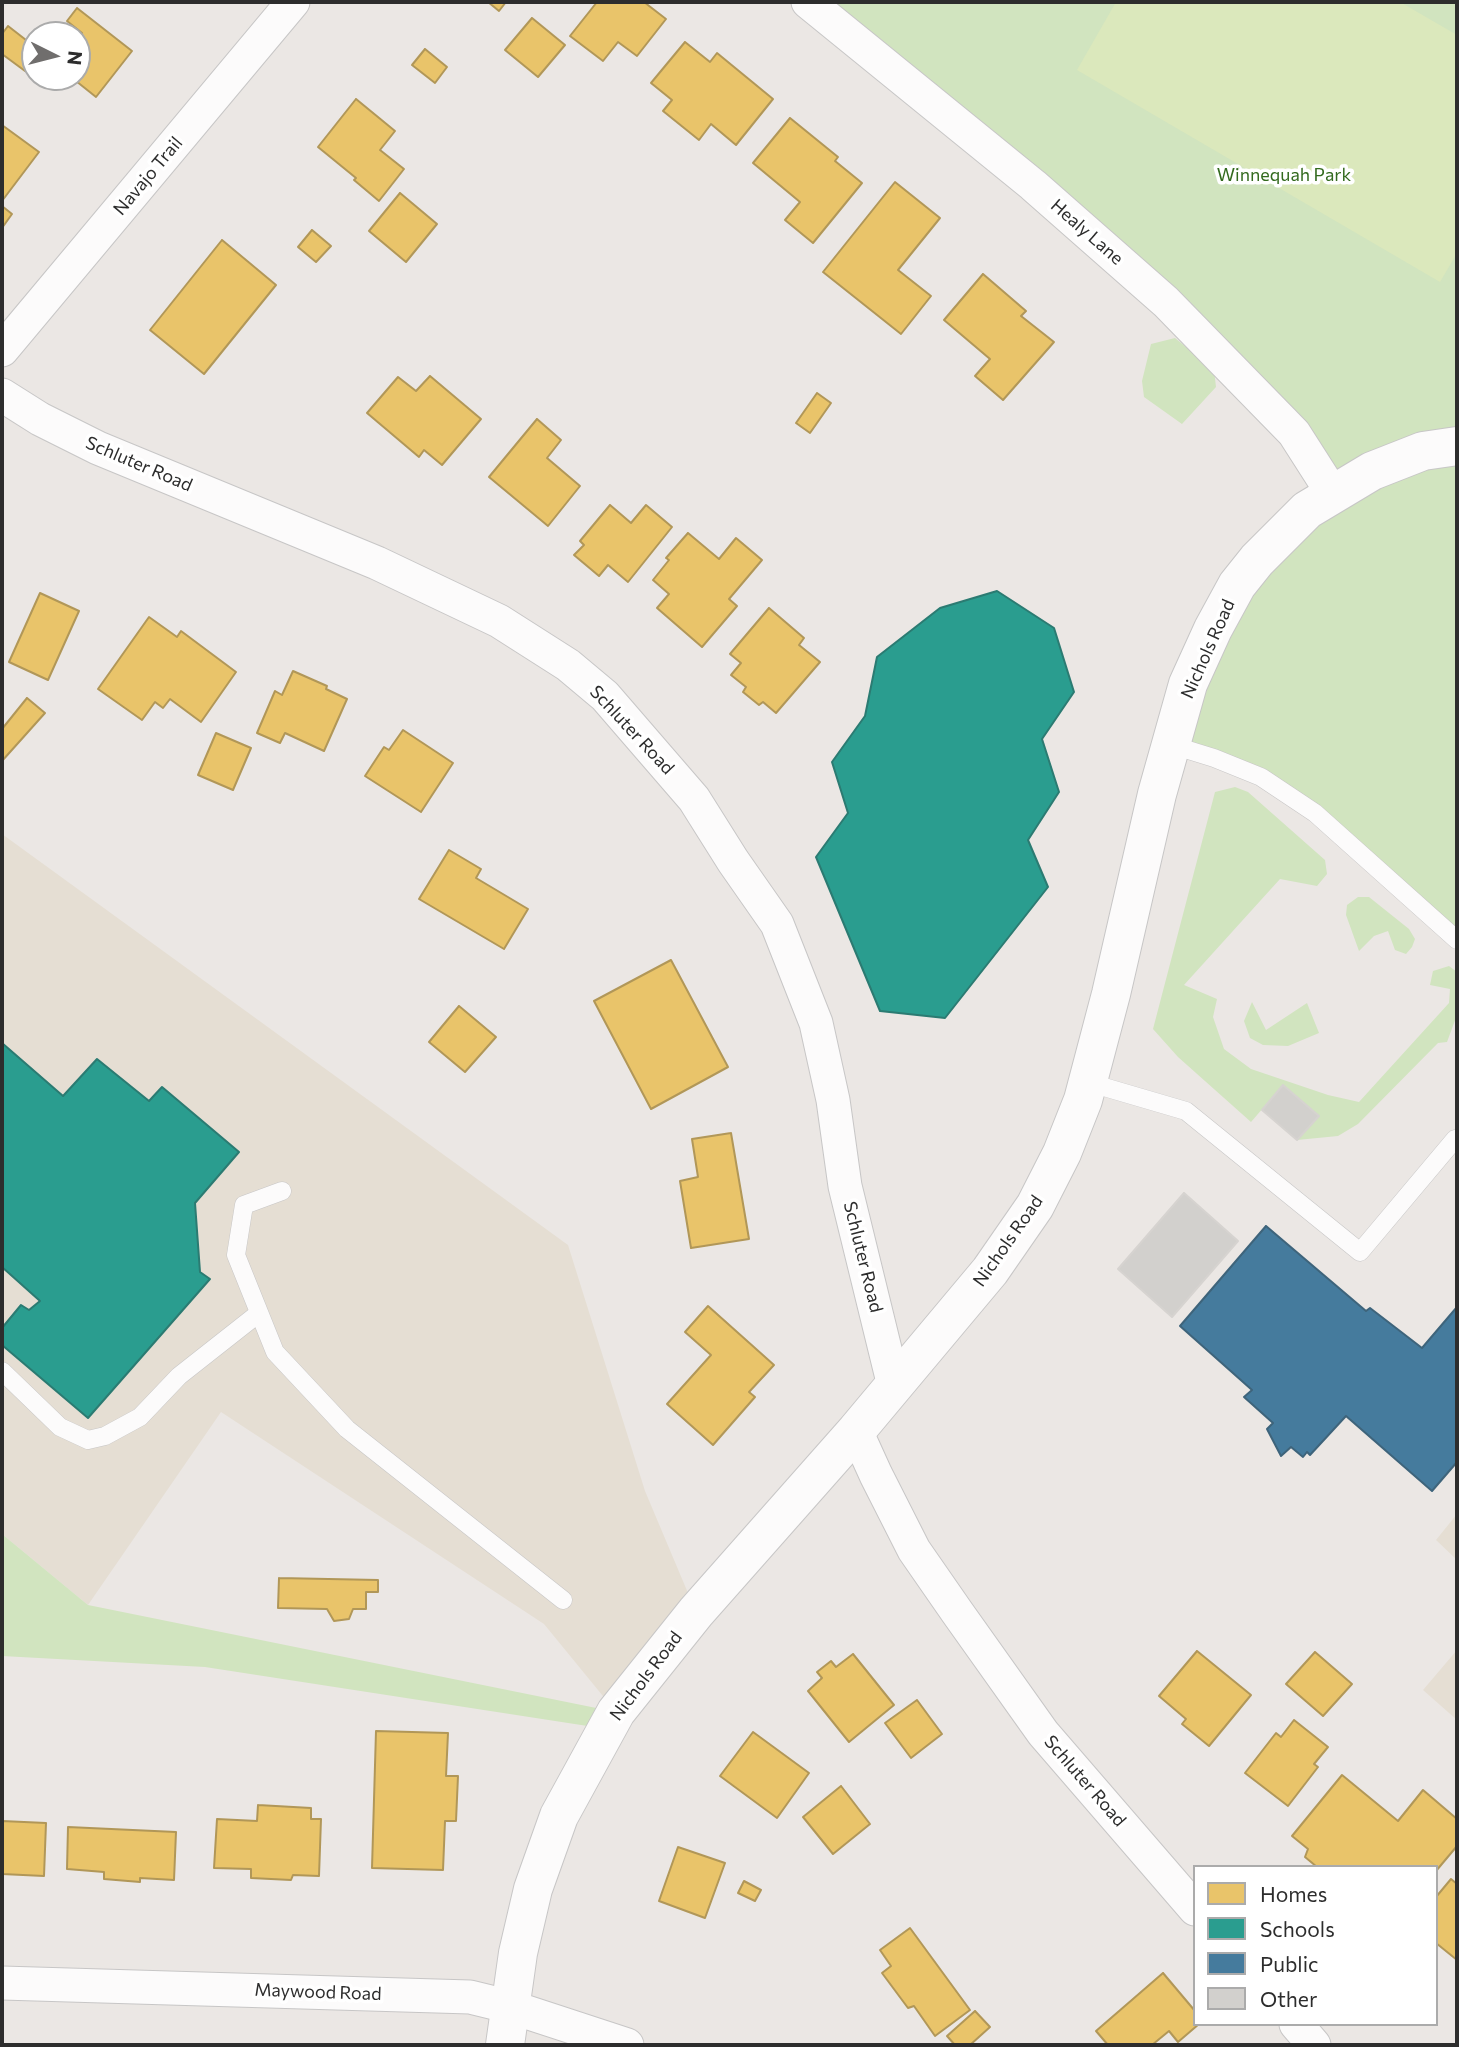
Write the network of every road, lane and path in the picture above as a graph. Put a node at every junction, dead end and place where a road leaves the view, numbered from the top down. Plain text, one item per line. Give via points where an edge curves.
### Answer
1 (293, 2) edge
2 (808, 2) edge
3 (2, 350) edge
4 (2, 394) edge
5 (1457, 446) edge
6 (1333, 494) junction
7 (1172, 745) junction
8 (1457, 940) edge
9 (1087, 1082) junction
10 (1455, 1139) dead end
11 (282, 1191) dead end
12 (259, 1313) junction
13 (2, 1371) edge
14 (894, 1386) junction
15 (856, 1431) junction
16 (564, 1600) dead end
17 (1193, 1907) edge
18 (2, 1983) edge
19 (511, 2007) junction
20 (1298, 2026) edge
21 (505, 2045) edge
22 (627, 2045) edge
23 (1314, 2045) edge

1 - 3 street, Navajo Trail
2 - 6 street, Healy Lane via 1033,185 1166,302 1293,433
4 - 14 street, Schluter Road via 40,419 98,447 377,563 499,621 568,665 605,696 694,799 777,924 816,1023 845,1186
5 - 6 street, Nichols Road via 1423,451 1372,471
6 - 7 street, Nichols Road via 1307,510 1237,585 1188,684
7 - 8 lane via 1261,777 1315,813
7 - 9 street, Nichols Road
9 - 10 lane via 1185,1111 1360,1252
9 - 14 street, Nichols Road via 1062,1153 1035,1206 990,1271
11 - 12 lane via 244,1205 236,1255
12 - 13 lane via 178,1376 139,1417 88,1440 60,1427
12 - 16 lane via 275,1352 347,1429
14 - 15 street, Nichols Road
15 - 17 street, Schluter Road via 914,1550 964,1623 1043,1733
15 - 19 street, Nichols Road via 696,1612 616,1712 559,1815 533,1889
18 - 19 street, Maywood Road via 470,1997
19 - 21 street, Nichols Road
19 - 22 street, Maywood Road
20 - 23 street

